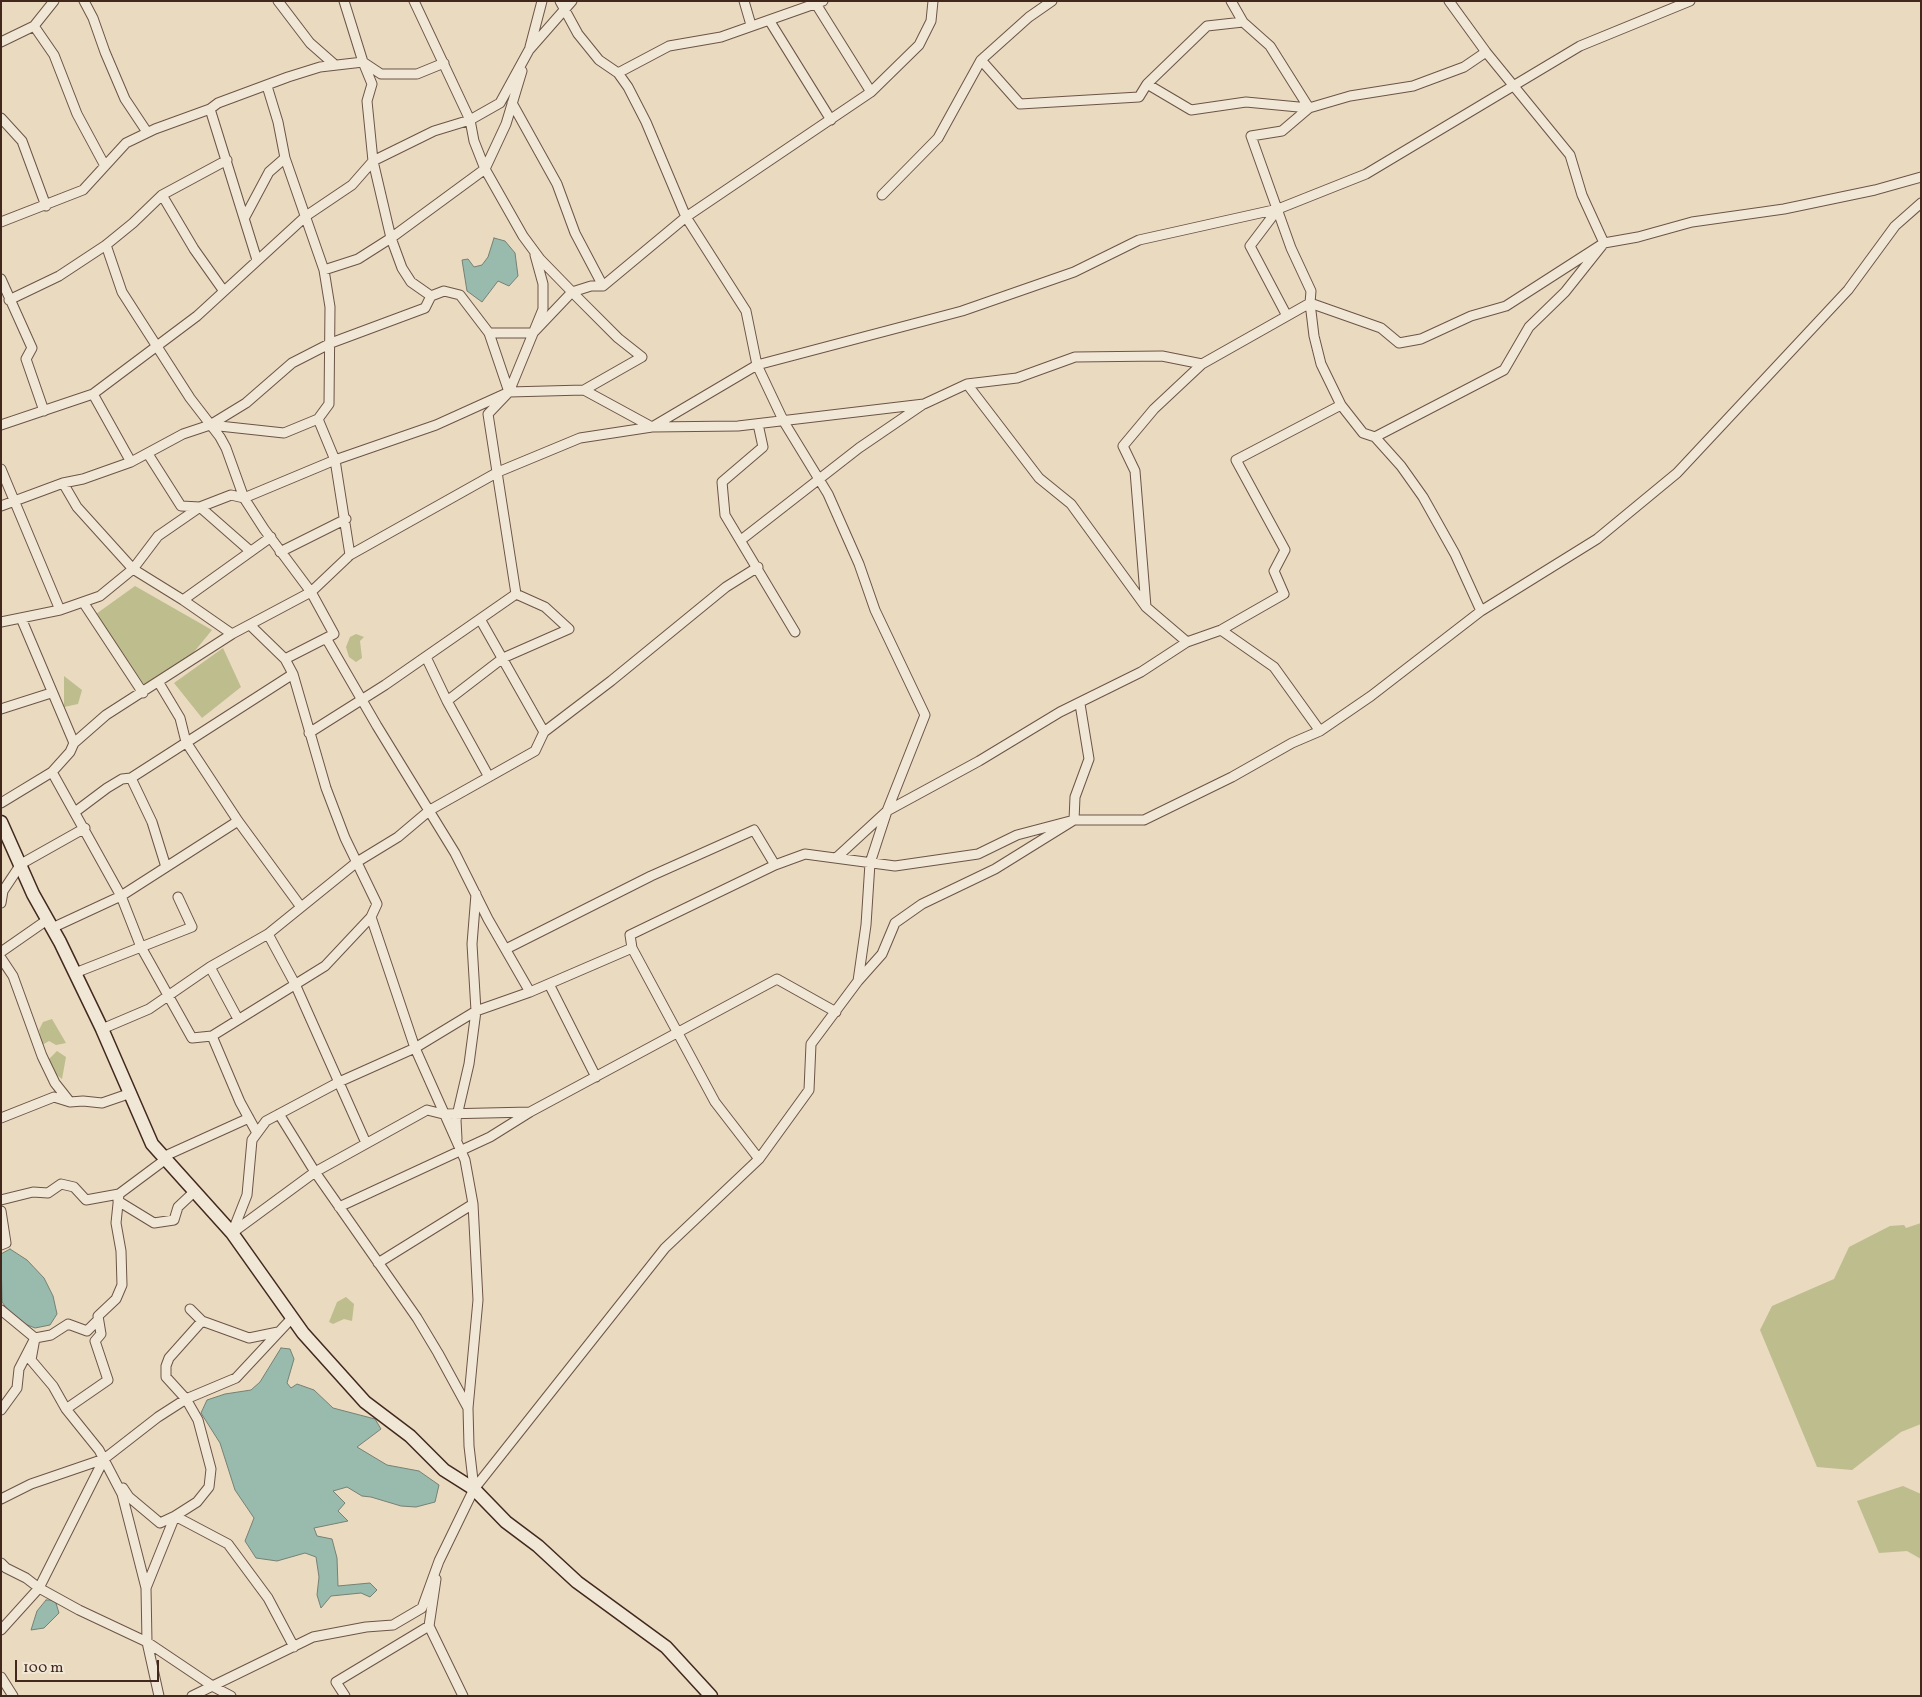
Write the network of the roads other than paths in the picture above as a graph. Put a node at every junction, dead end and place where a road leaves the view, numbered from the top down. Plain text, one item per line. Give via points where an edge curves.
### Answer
1 (54, 1) edge
2 (84, 1) edge
3 (278, 1) edge
4 (344, 1) edge
5 (414, 1) edge
6 (542, 1) edge
7 (560, 1) edge
8 (572, 1) edge
9 (744, 1) edge
10 (933, 1) edge
11 (1052, 1) edge
12 (1231, 1) edge
13 (1449, 1) edge
14 (1690, 1) edge
15 (819, 3) edge
16 (565, 10) junction
17 (769, 20) junction
18 (1243, 22) junction
19 (752, 25) junction
20 (34, 26) junction
21 (1, 42) edge
22 (529, 50) junction
23 (1486, 52) junction
24 (981, 60) junction
25 (363, 62) junction
26 (444, 63) junction
27 (335, 65) junction
28 (618, 74) junction
29 (1147, 84) junction
30 (268, 86) junction
31 (1513, 86) junction
32 (871, 92) junction
33 (512, 103) junction
34 (1309, 108) junction
35 (210, 109) junction
36 (1, 118) edge
37 (470, 120) junction
38 (831, 120) junction
39 (147, 132) junction
40 (285, 158) junction
41 (227, 160) junction
42 (373, 161) junction
43 (105, 166) junction
44 (485, 169) junction
45 (1921, 177) edge
46 (882, 194) dead end
47 (162, 195) junction
48 (1921, 203) edge
49 (46, 206) junction
50 (1278, 209) junction
51 (306, 216) junction
52 (245, 217) junction
53 (686, 217) junction
54 (1, 222) edge
55 (391, 238) junction
56 (1604, 243) junction
57 (106, 245) junction
58 (534, 251) junction
59 (257, 260) junction
60 (324, 270) junction
61 (1, 279) edge
62 (603, 286) junction
63 (223, 290) junction
64 (572, 292) junction
65 (431, 296) junction
66 (10, 300) junction
67 (1310, 303) junction
68 (1287, 316) junction
69 (489, 333) junction
70 (533, 333) junction
71 (331, 343) junction
72 (158, 346) junction
73 (1202, 364) junction
74 (757, 365) junction
75 (967, 384) junction
76 (584, 390) junction
77 (509, 392) junction
78 (93, 394) junction
79 (924, 404) junction
80 (1341, 405) junction
81 (44, 412) junction
82 (318, 419) junction
83 (784, 422) junction
84 (1, 424) edge
85 (758, 424) junction
86 (210, 425) junction
87 (652, 427) junction
88 (1375, 436) junction
89 (148, 454) junction
90 (335, 460) junction
91 (131, 462) junction
92 (1, 469) edge
93 (498, 472) junction
94 (818, 479) junction
95 (63, 483) junction
96 (244, 498) junction
97 (16, 500) junction
98 (1, 506) edge
99 (200, 507) junction
100 (346, 519) junction
101 (271, 537) junction
102 (741, 540) junction
103 (249, 550) junction
104 (280, 552) junction
105 (350, 554) junction
106 (758, 567) junction
107 (133, 569) junction
108 (312, 592) junction
109 (516, 594) junction
110 (183, 600) junction
111 (83, 602) junction
112 (1146, 607) junction
113 (60, 610) junction
114 (1481, 611) junction
115 (21, 618) junction
116 (480, 619) junction
117 (1, 622) edge
118 (250, 625) junction
119 (1220, 630) junction
120 (795, 632) dead end
121 (232, 634) junction
122 (326, 638) junction
123 (1187, 642) junction
124 (426, 657) junction
125 (503, 658) junction
126 (285, 659) junction
127 (293, 674) junction
128 (159, 683) junction
129 (51, 693) junction
130 (143, 693) junction
131 (363, 700) junction
132 (447, 701) junction
133 (1080, 704) junction
134 (1, 709) edge
135 (1320, 731) junction
136 (544, 732) junction
137 (309, 733) junction
138 (74, 742) junction
139 (186, 742) junction
140 (52, 772) junction
141 (490, 777) junction
142 (131, 778) junction
143 (1, 803) edge
144 (430, 810) junction
145 (887, 811) junction
146 (75, 812) junction
147 (1074, 820) junction
148 (238, 821) junction
149 (1, 822) edge
150 (84, 828) junction
151 (836, 858) junction
152 (357, 862) junction
153 (870, 863) junction
154 (21, 864) junction
155 (775, 865) junction
156 (166, 867) junction
157 (476, 892) junction
158 (121, 896) junction
159 (178, 897) dead end
160 (1, 903) edge
161 (301, 907) junction
162 (371, 917) junction
163 (49, 924) junction
164 (268, 934) junction
165 (142, 947) junction
166 (632, 948) junction
167 (506, 949) junction
168 (1, 952) edge
169 (1, 958) edge
170 (210, 967) junction
171 (75, 973) junction
172 (858, 981) junction
173 (295, 984) junction
174 (548, 984) junction
175 (530, 992) junction
176 (168, 998) junction
177 (476, 1011) junction
178 (836, 1012) junction
179 (238, 1019) junction
180 (102, 1030) junction
181 (676, 1032) junction
182 (212, 1036) junction
183 (415, 1048) junction
184 (596, 1077) junction
185 (339, 1082) junction
186 (131, 1093) junction
187 (70, 1102) junction
188 (458, 1112) junction
189 (530, 1112) junction
190 (279, 1114) junction
191 (443, 1114) junction
192 (1, 1118) edge
193 (249, 1118) junction
194 (257, 1133) junction
195 (366, 1142) junction
196 (459, 1148) junction
197 (165, 1156) junction
198 (759, 1159) junction
199 (315, 1172) junction
200 (195, 1191) junction
201 (118, 1198) junction
202 (1, 1200) edge
203 (473, 1204) junction
204 (339, 1207) junction
205 (1, 1211) edge
206 (232, 1233) junction
207 (1, 1245) edge
208 (378, 1263) junction
209 (190, 1309) dead end
210 (1, 1310) edge
211 (292, 1318) junction
212 (97, 1321) junction
213 (202, 1321) junction
214 (281, 1330) junction
215 (35, 1338) junction
216 (186, 1399) junction
217 (468, 1408) junction
218 (66, 1409) junction
219 (1, 1410) edge
220 (104, 1459) junction
221 (474, 1490) junction
222 (1, 1499) edge
223 (175, 1516) junction
224 (439, 1561) junction
225 (1, 1563) edge
226 (39, 1588) junction
227 (146, 1588) junction
228 (430, 1626) junction
229 (1, 1630) edge
230 (146, 1642) junction
231 (294, 1647) junction
232 (1, 1677) edge
233 (214, 1687) junction
234 (13, 1696) edge
235 (159, 1696) edge
236 (192, 1696) edge
237 (231, 1696) edge
238 (345, 1696) edge
239 (463, 1696) edge
240 (711, 1696) edge

1 - 20 street
2 - 39 street via 125,99
3 - 27 street via 310,44
4 - 25 street
5 - 26 street
6 - 22 street
7 - 16 street
8 - 16 street
9 - 19 street
10 - 32 street via 931,21 919,45
11 - 24 street
12 - 18 street
13 - 23 street
14 - 31 street via 1580,46
15 - 17 street
15 - 32 street
16 - 22 street
16 - 28 street via 578,34 599,60
17 - 19 street
17 - 38 street
18 - 29 street via 1207,26
18 - 34 street via 1270,46
19 - 28 street via 721,37 669,46
20 - 21 street
20 - 43 street via 54,55 77,114
22 - 33 street
22 - 37 street via 500,104
23 - 31 street
23 - 34 street via 1464,67 1413,86 1350,96
24 - 29 street via 1020,104 1139,97
24 - 46 street via 938,138
25 - 26 street via 381,74 417,74
25 - 27 street
25 - 42 street via 372,84 368,101
26 - 37 street
27 - 30 street via 320,67
28 - 53 street via 646,122
29 - 34 street via 1192,110 1246,102
30 - 35 street via 218,103
30 - 40 street
31 - 50 street via 1366,174
31 - 56 street via 1570,155 1582,196
32 - 38 street
33 - 44 street
33 - 62 street via 557,184 575,233
34 - 50 street via 1282,131 1250,136
35 - 39 street
35 - 41 street
36 - 49 street via 22,141
37 - 42 street via 434,131
37 - 44 street
38 - 53 street
39 - 43 street via 126,142
40 - 51 street
40 - 52 street via 269,172
41 - 47 street
41 - 52 street
42 - 51 street via 352,185
42 - 55 street
43 - 49 street via 82,190
44 - 55 street
44 - 58 street
45 - 56 street via 1866,192 1784,209 1692,222
47 - 57 street
47 - 63 street
48 - 114 street via 1895,226 1848,290 1677,473 1596,539
49 - 54 street
50 - 67 street via 1291,248 1311,291
50 - 68 street via 1250,246
50 - 74 street via 1139,240 1074,272 962,311
51 - 59 street
51 - 60 street
52 - 59 street
53 - 62 street
53 - 74 street via 746,311
55 - 60 street via 358,259
55 - 65 street via 411,282
56 - 67 street via 1506,306 1471,316 1421,339 1399,343 1381,328
56 - 88 street via 1565,292 1529,327 1504,370
57 - 66 street via 59,276
57 - 72 street via 122,292
58 - 64 street
58 - 70 street via 543,284 542,308
59 - 63 street
60 - 71 street
61 - 66 street
62 - 64 street
63 - 72 street via 197,316
64 - 70 street
64 - 76 street via 642,357
65 - 69 street via 444,292 460,295
65 - 71 street via 425,308
66 - 81 street via 32,348 26,359
67 - 68 street
67 - 80 street via 1321,364
68 - 73 street
69 - 70 street
69 - 77 street
70 - 77 street
71 - 82 street via 330,404
71 - 86 street via 292,363 246,403
72 - 78 street
72 - 86 street
73 - 75 street via 1162,356 1075,357 1017,378
73 - 112 street via 1154,409 1123,446 1135,471
74 - 83 street
74 - 87 street
75 - 79 street
75 - 112 street via 1038,478 1071,504
76 - 77 street
76 - 87 street
77 - 90 street via 436,425
77 - 93 street via 488,414
78 - 81 street
78 - 91 street
79 - 83 street
79 - 94 street
80 - 88 street via 1363,433
80 - 119 street via 1236,460 1285,550 1274,571 1284,594
81 - 84 street
82 - 86 street via 284,433
82 - 90 street
83 - 85 street
83 - 94 street
85 - 87 street
85 - 102 street via 763,447 722,482 725,515
86 - 89 street via 183,434
86 - 96 street via 226,448
87 - 93 street via 580,438
88 - 114 street via 1423,497 1455,554
89 - 91 street
89 - 99 street via 181,506
90 - 96 street
90 - 100 street
91 - 95 street
92 - 97 street
93 - 105 street
93 - 109 street
94 - 102 street
94 - 145 street via 828,494 875,610 925,715
95 - 97 street
95 - 107 street via 82,514
96 - 99 street via 231,495
96 - 101 street
97 - 98 street
97 - 113 street
99 - 103 street
99 - 107 street via 158,536
100 - 104 street
100 - 105 street
101 - 103 street
101 - 104 street
102 - 106 street
103 - 110 street
104 - 108 street
105 - 108 street
106 - 120 street
106 - 136 street via 726,587
107 - 110 street
107 - 111 street via 100,596
108 - 118 street
108 - 122 street via 334,634
109 - 116 street
109 - 125 street via 544,607 569,629
110 - 121 street
111 - 113 street
111 - 130 street
112 - 123 street
113 - 115 street
114 - 135 street
115 - 117 street
115 - 129 street
116 - 124 street
116 - 125 street
118 - 121 street
118 - 126 street
119 - 123 street
119 - 135 street via 1274,667
121 - 128 street
122 - 126 street
122 - 131 street
123 - 133 street via 1141,672
124 - 131 street
124 - 132 street
125 - 132 street
125 - 136 street
126 - 127 street
127 - 137 street
127 - 139 street
128 - 130 street
128 - 139 street via 180,718
129 - 134 street
129 - 138 street
130 - 138 street via 106,715
131 - 137 street
131 - 144 street
132 - 141 street
133 - 145 street via 1060,712
133 - 147 street via 1089,759 1075,797
135 - 147 street via 1144,820
136 - 141 street via 536,751
137 - 152 street via 336,816
138 - 140 street via 70,752
139 - 142 street
139 - 148 street
140 - 143 street
140 - 146 street
141 - 144 street
142 - 146 street via 122,779 107,788
142 - 156 street via 152,822
144 - 152 street via 398,837
144 - 157 street
145 - 151 street
145 - 153 street
146 - 150 street
147 - 153 street via 1017,835 978,854 895,866
147 - 172 street via 995,870 922,904 895,923 882,954
148 - 156 street
148 - 161 street
149 - 154 street
150 - 154 street
150 - 158 street
151 - 153 street
151 - 155 street via 805,854
152 - 161 street
152 - 162 street via 377,904
153 - 172 street
154 - 160 street via 2,891
154 - 163 street
155 - 166 street via 630,935
155 - 167 street via 754,830 651,876
156 - 158 street
157 - 167 street
157 - 177 street via 472,944
158 - 163 street
158 - 165 street
159 - 165 street via 192,927
161 - 164 street
162 - 173 street via 325,966
162 - 183 street
163 - 168 street
163 - 171 street
164 - 170 street
164 - 173 street
165 - 171 street
165 - 176 street
166 - 174 street
166 - 181 street
167 - 175 street
169 - 187 street via 13,976 42,1056 55,1083
170 - 176 street
170 - 179 street
171 - 180 street
172 - 178 street
173 - 179 street
173 - 185 street
174 - 175 street
174 - 184 street
175 - 177 street
176 - 180 street
176 - 182 street via 192,1038
177 - 183 street
177 - 188 street
178 - 181 street via 777,979
178 - 198 street via 811,1044 809,1090
179 - 182 street
180 - 186 street
181 - 184 street
181 - 198 street via 715,1102
182 - 193 street
183 - 185 street
183 - 191 street
184 - 189 street
185 - 190 street
185 - 195 street
186 - 187 street via 102,1103
186 - 197 street via 152,1144
187 - 192 street via 54,1097
188 - 189 street
188 - 191 street
188 - 196 street
189 - 196 street via 490,1137
190 - 194 street via 266,1121
190 - 199 street
191 - 195 street via 427,1110
191 - 196 street
193 - 194 street
193 - 197 street
194 - 206 street via 252,1140 247,1195
195 - 199 street
196 - 203 street
196 - 204 street
197 - 200 street
197 - 201 street
198 - 221 street via 665,1248
199 - 204 street
199 - 206 street
200 - 201 street via 178,1207 174,1220 154,1223
200 - 206 street
201 - 202 street via 86,1200 74,1187 61,1184 48,1193 33,1192
201 - 212 street via 116,1224 122,1285 120,1293
203 - 208 street
203 - 217 street via 478,1300
204 - 208 street
205 - 207 street via 6,1243
206 - 211 street
208 - 217 street via 438,1353
209 - 213 street
210 - 215 street
211 - 214 street
211 - 221 street via 365,1402 410,1436 444,1470
212 - 215 street via 86,1331 68,1324 51,1335
212 - 218 street via 101,1334 95,1341 108,1380
213 - 214 street via 249,1338
213 - 216 street via 177,1348 166,1366 166,1377
214 - 216 street via 236,1378
215 - 218 street via 31,1360 53,1386
215 - 219 street via 18,1369 17,1388
216 - 220 street
216 - 223 street via 198,1420 211,1469 208,1487 197,1502
217 - 221 street
218 - 220 street
220 - 222 street via 30,1484
220 - 223 street via 129,1497 160,1523
220 - 226 street
220 - 227 street via 122,1494
221 - 224 street
221 - 240 street via 506,1522 577,1582 666,1647
223 - 227 street
223 - 231 street via 228,1544 268,1598
224 - 228 street
224 - 231 street via 422,1608 393,1625 313,1637
225 - 226 street
226 - 229 street
226 - 230 street
227 - 230 street
228 - 238 street via 336,1682
228 - 239 street
230 - 233 street
230 - 235 street
231 - 233 street
232 - 234 street
233 - 236 street
233 - 237 street

